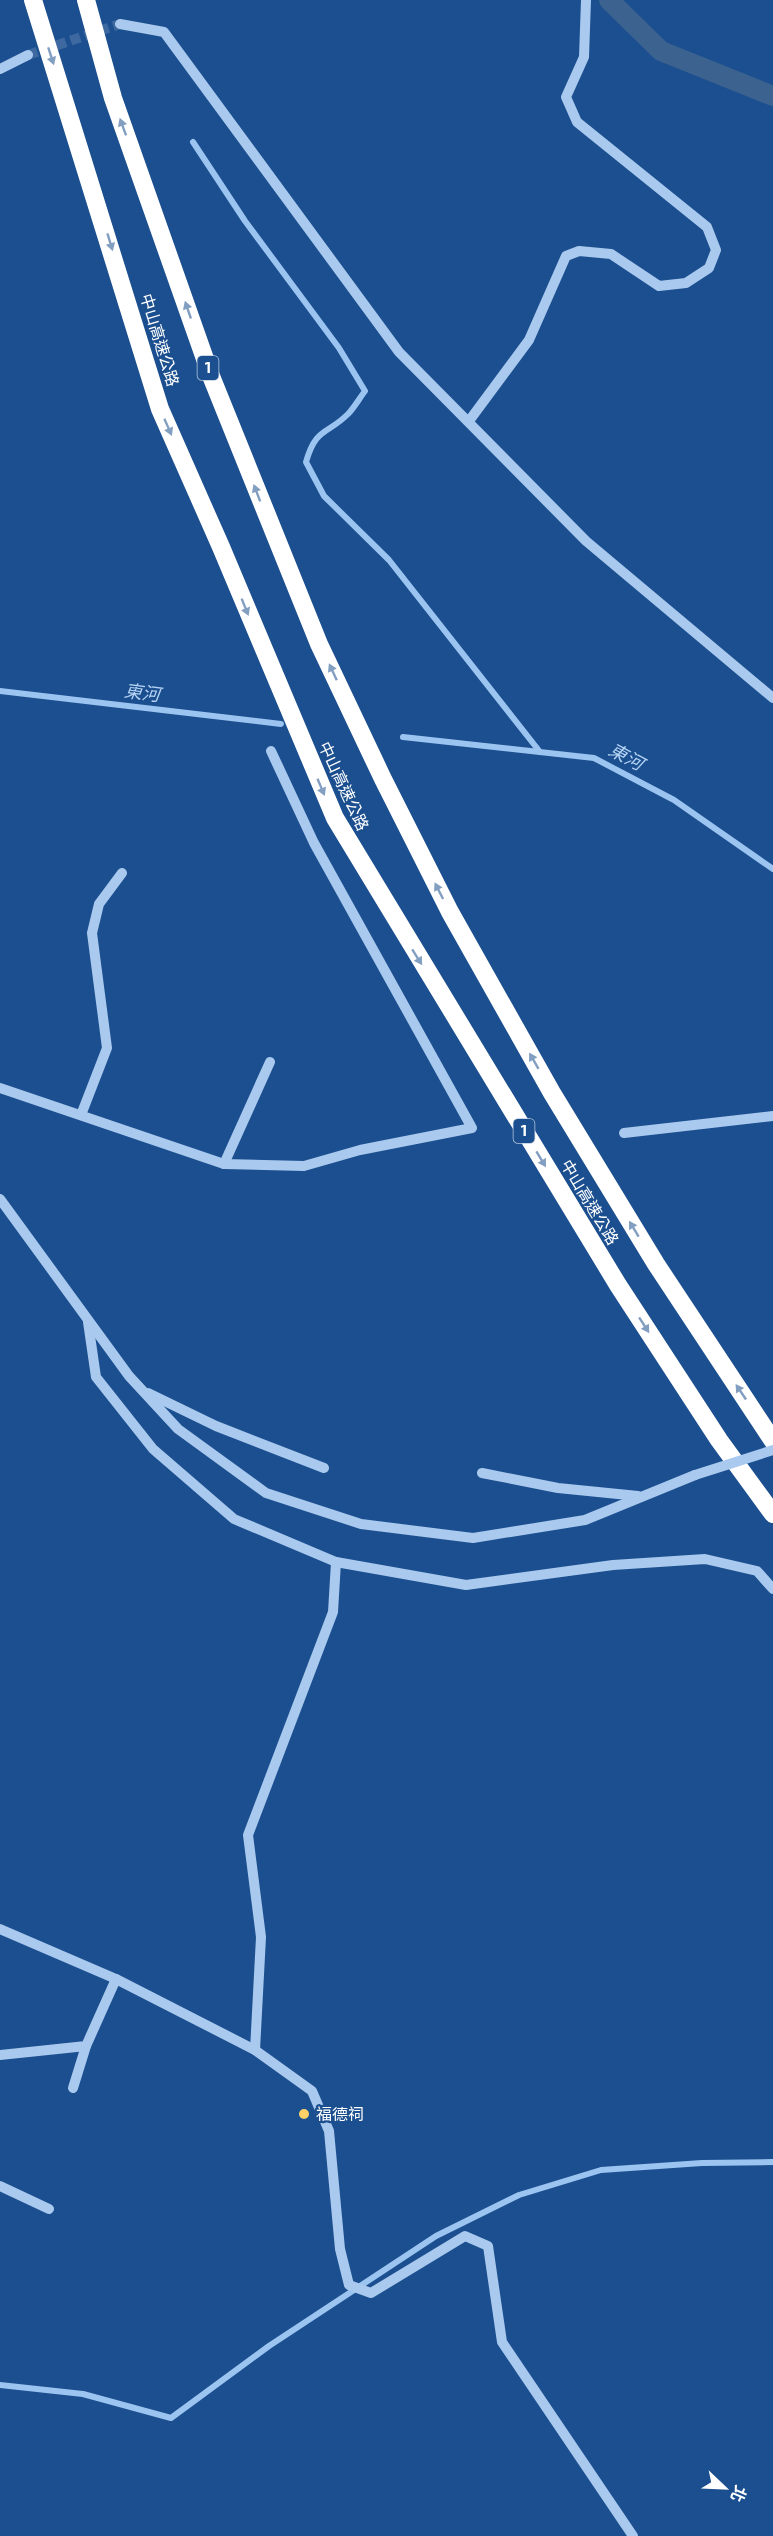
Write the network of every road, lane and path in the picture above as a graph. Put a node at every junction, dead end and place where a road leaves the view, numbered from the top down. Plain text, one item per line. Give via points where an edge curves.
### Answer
1 (33, 0) edge
2 (86, 0) edge
3 (586, 0) edge
4 (120, 24) tunnel mouth
5 (28, 55) tunnel mouth
6 (0, 69) edge
7 (469, 421) junction
8 (773, 699) edge
9 (271, 750) dead end
10 (122, 873) dead end
11 (270, 1062) dead end
12 (0, 1088) edge
13 (81, 1115) junction
14 (773, 1116) edge
15 (624, 1133) dead end
16 (224, 1164) junction
17 (0, 1199) edge
18 (87, 1319) junction
19 (142, 1390) junction
20 (773, 1441) edge
21 (773, 1450) edge
22 (324, 1468) dead end
23 (482, 1473) dead end
24 (641, 1497) junction
25 (773, 1514) edge
26 (336, 1562) junction
27 (773, 1589) edge
28 (0, 1929) edge
29 (116, 1979) junction
30 (86, 2046) junction
31 (255, 2050) junction
32 (0, 2055) edge
33 (73, 2088) dead end
34 (0, 2186) edge
35 (49, 2209) dead end
36 (633, 2536) edge

1 -> 25 highway, 中山高速公路 / 1 via 160,409 335,818 618,1285 719,1440
20 -> 2 highway, 中山高速公路 / 1 via 656,1264 552,1093 450,912 361,733 319,644 211,376 113,98
3 - 7 street via 584,57 566,97 577,122 706,227 716,250 709,268 686,283 659,286 611,254 579,251 566,256 529,340
4 - 7 street via 164,32 399,352
5 - 6 street
7 - 8 street via 586,541
9 - 16 street via 314,843 472,1128 360,1149 304,1166
10 - 13 street via 99,904 92,933 107,1048
11 - 16 street
12 - 13 street
13 - 16 street
14 - 15 street
17 - 18 street
18 - 19 street
18 - 26 street via 96,1377 153,1449 234,1519
19 - 22 street via 216,1426
19 - 24 street via 178,1429 267,1493 361,1524 473,1538 585,1520
21 - 24 street, bridge
23 - 24 street via 558,1488
26 - 27 street via 466,1585 613,1564 705,1559 757,1571
26 - 31 street via 333,1612 248,1835 261,1937
28 - 29 street
29 - 30 street
29 - 31 street
30 - 32 street
30 - 33 street
31 - 36 street via 312,2091 329,2131 340,2249 349,2286 371,2293 465,2236 488,2246 502,2342
34 - 35 street

